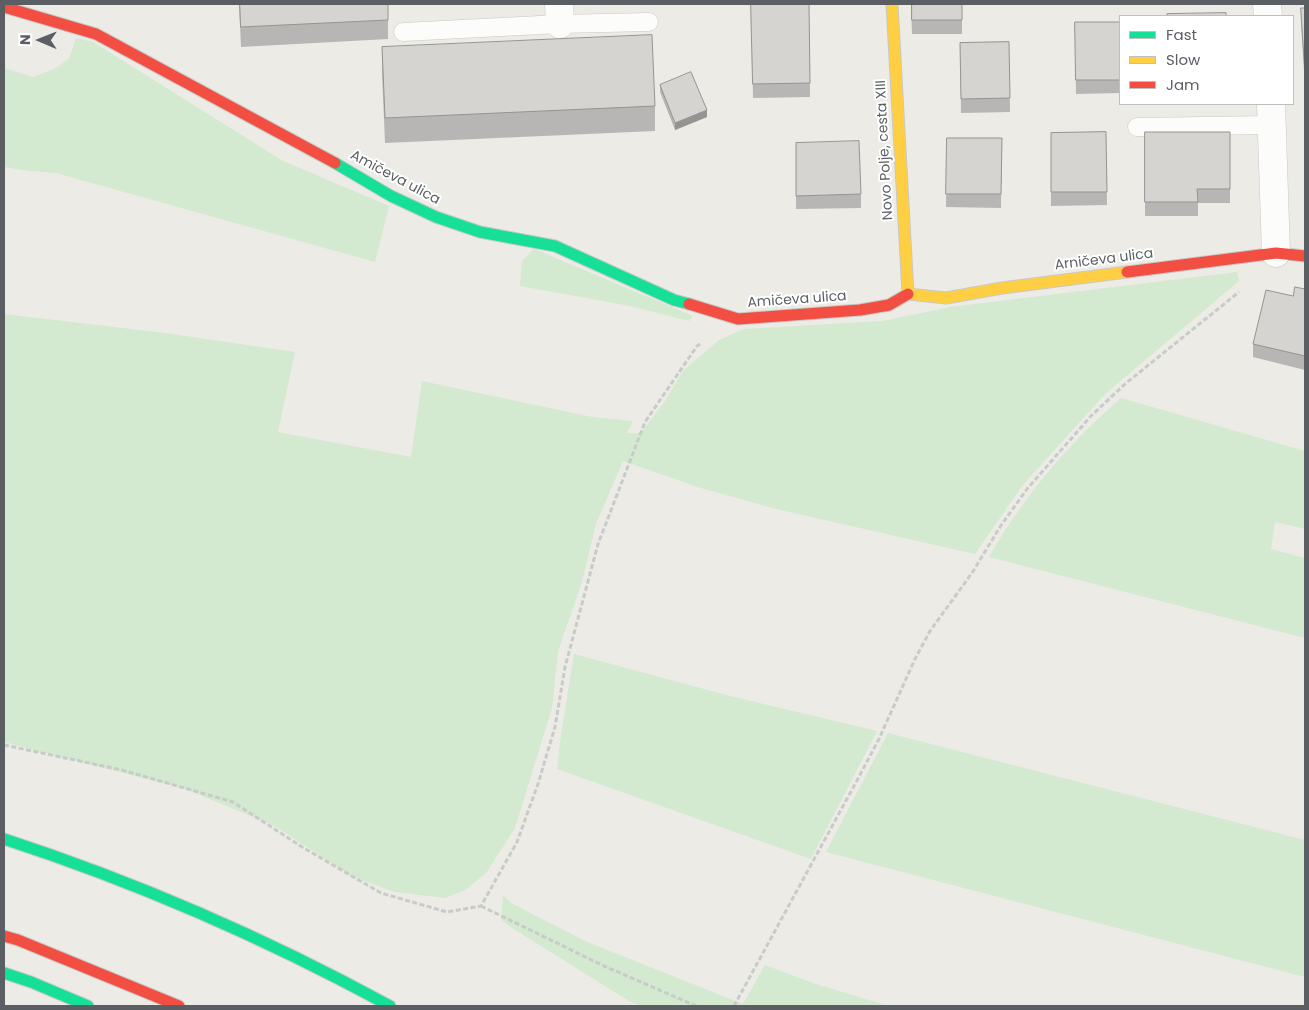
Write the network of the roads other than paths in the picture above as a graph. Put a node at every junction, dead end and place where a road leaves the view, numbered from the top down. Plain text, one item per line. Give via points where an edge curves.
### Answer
1 (892, 4) edge
2 (4, 7) edge
3 (559, 14) edge
4 (649, 22) dead end
5 (403, 32) dead end
6 (1271, 114) edge
7 (1137, 127) dead end
8 (1276, 253) junction
9 (1305, 256) edge
10 (908, 294) junction
11 (4, 838) edge
12 (4, 936) edge
13 (4, 973) edge
14 (88, 1006) edge
15 (179, 1006) edge
16 (390, 1006) edge

1 - 10 main road, Novo Polje, cesta XIII
2 - 10 main road, Amičeva ulica via 96,34 391,196 436,217 480,232 555,246 674,300 738,319 889,306
3 - 4 lane
3 - 5 lane
6 - 7 lane
6 - 8 street
8 - 9 main road, Arničeva ulica
8 - 10 main road, Arničeva ulica via 946,298
11 - 16 main road via 126,881 203,914
12 - 15 main road
13 - 14 main road

